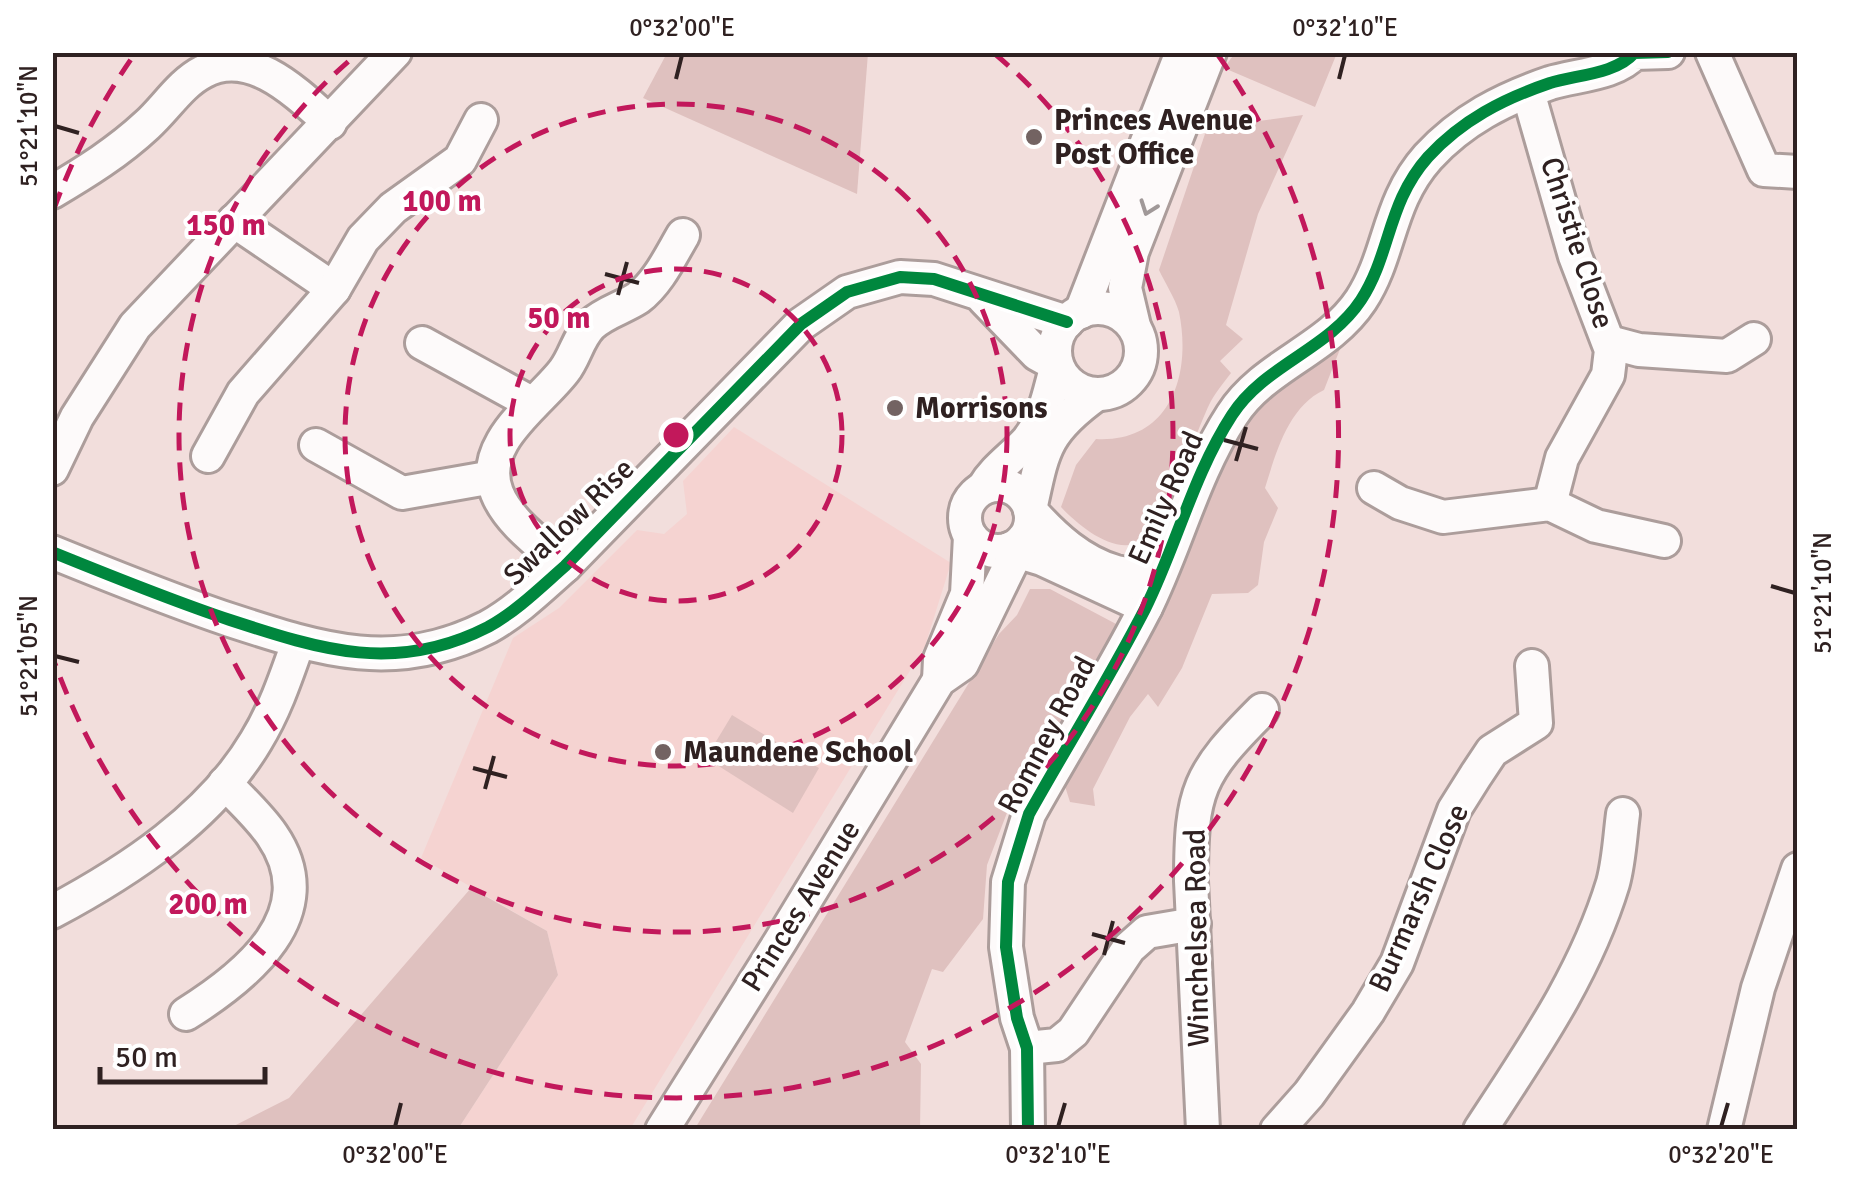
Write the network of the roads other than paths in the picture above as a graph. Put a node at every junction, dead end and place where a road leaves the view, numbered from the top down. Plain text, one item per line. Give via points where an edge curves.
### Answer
1 (395, 52) edge
2 (1182, 52) edge
3 (1210, 52) edge
4 (1668, 52) edge
5 (1712, 52) edge
6 (1634, 53) edge
7 (1528, 92) junction
8 (481, 120) dead end
9 (330, 124) junction
10 (1798, 172) edge
11 (52, 192) edge
12 (234, 221) junction
13 (682, 236) dead end
14 (334, 289) junction
15 (980, 296) junction
16 (1074, 317) junction
17 (1134, 326) junction
18 (1754, 339) dead end
19 (422, 342) dead end
20 (1610, 342) junction
21 (1057, 365) junction
22 (1097, 394) junction
23 (533, 404) junction
24 (316, 445) dead end
25 (208, 456) dead end
26 (52, 469) edge
27 (493, 477) junction
28 (984, 488) junction
29 (1374, 488) dead end
30 (1550, 504) junction
31 (970, 536) junction
32 (1020, 538) junction
33 (1664, 541) dead end
34 (52, 552) edge
35 (566, 566) junction
36 (1151, 594) junction
37 (298, 642) junction
38 (1532, 666) dead end
39 (939, 680) junction
40 (1262, 710) dead end
41 (225, 784) junction
42 (1624, 814) dead end
43 (1798, 869) edge
44 (52, 912) edge
45 (1194, 924) junction
46 (186, 1014) dead end
47 (1027, 1048) junction
48 (662, 1130) edge
49 (1028, 1130) edge
50 (1204, 1130) edge
51 (1277, 1130) edge
52 (1480, 1130) edge
53 (1724, 1130) edge

1 - 9 street
2 - 16 street, Princes Avenue
3 -> 17 street, Princes Avenue via 1132,252 1125,288
4 - 6 street, Emily Road
5 - 10 street via 1764,170
6 - 7 street, Emily Road via 1625,63
7 - 20 street, Christie Close via 1575,256
7 - 36 street, Emily Road via 1475,117 1412,176 1369,285 1348,317 1267,377 1230,417
8 - 14 street via 460,160 393,208 363,239
9 - 11 street via 288,85 261,71 234,65 204,70 102,163
9 - 12 street
12 - 14 street
12 - 26 street via 135,326
13 - 23 street via 653,283 591,325 568,366
14 - 25 street via 244,393
15 - 16 street, Swallow Rise
15 - 21 street, Swallow Rise
15 - 35 street, Swallow Rise via 945,281 900,277 826,304
16 - 17 street via 1106,309
16 - 21 street, Princes Avenue via 1056,342
17 - 22 street, Princes Avenue via 1138,368 1121,387
18 - 20 street via 1728,356
19 - 23 street
20 - 30 street, Christie Close via 1608,375 1562,458
21 - 22 street via 1072,386
21 - 28 street, Princes Avenue via 1036,428
22 - 32 street, Princes Avenue via 1047,444
23 - 27 street via 506,436
24 - 27 street via 402,493
27 - 35 street via 506,509
28 - 31 street, Princes Avenue via 966,508
28 - 32 street via 997,485 1025,499
29 - 30 street via 1444,517
30 - 33 street via 1596,526
31 - 32 street via 987,549
31 - 39 street, Princes Avenue via 968,590 940,658
32 - 36 street via 1058,540
32 - 39 street, Princes Avenue via 962,664
34 - 37 street, Swallow Rise
35 - 37 street, Swallow Rise via 498,621 426,650 354,654
36 - 47 street, Romney Road via 1029,814 1008,882 1006,946
37 - 41 street via 277,703
38 - 51 street, Burmarsh Close via 1536,723 1492,751 1476,775 1454,810 1397,962 1338,1054
39 - 48 street, Princes Avenue
40 - 45 street, Winchelsea Road via 1221,751 1198,789 1191,840
41 - 44 street via 109,882
41 - 46 street via 273,836 284,860 286,916 249,969
42 - 52 street via 1614,880 1585,960
43 - 53 street via 1758,988
45 - 47 street via 1147,932 1073,1032 1058,1045
45 - 50 street, Winchelsea Road
47 - 49 street, Romney Road

